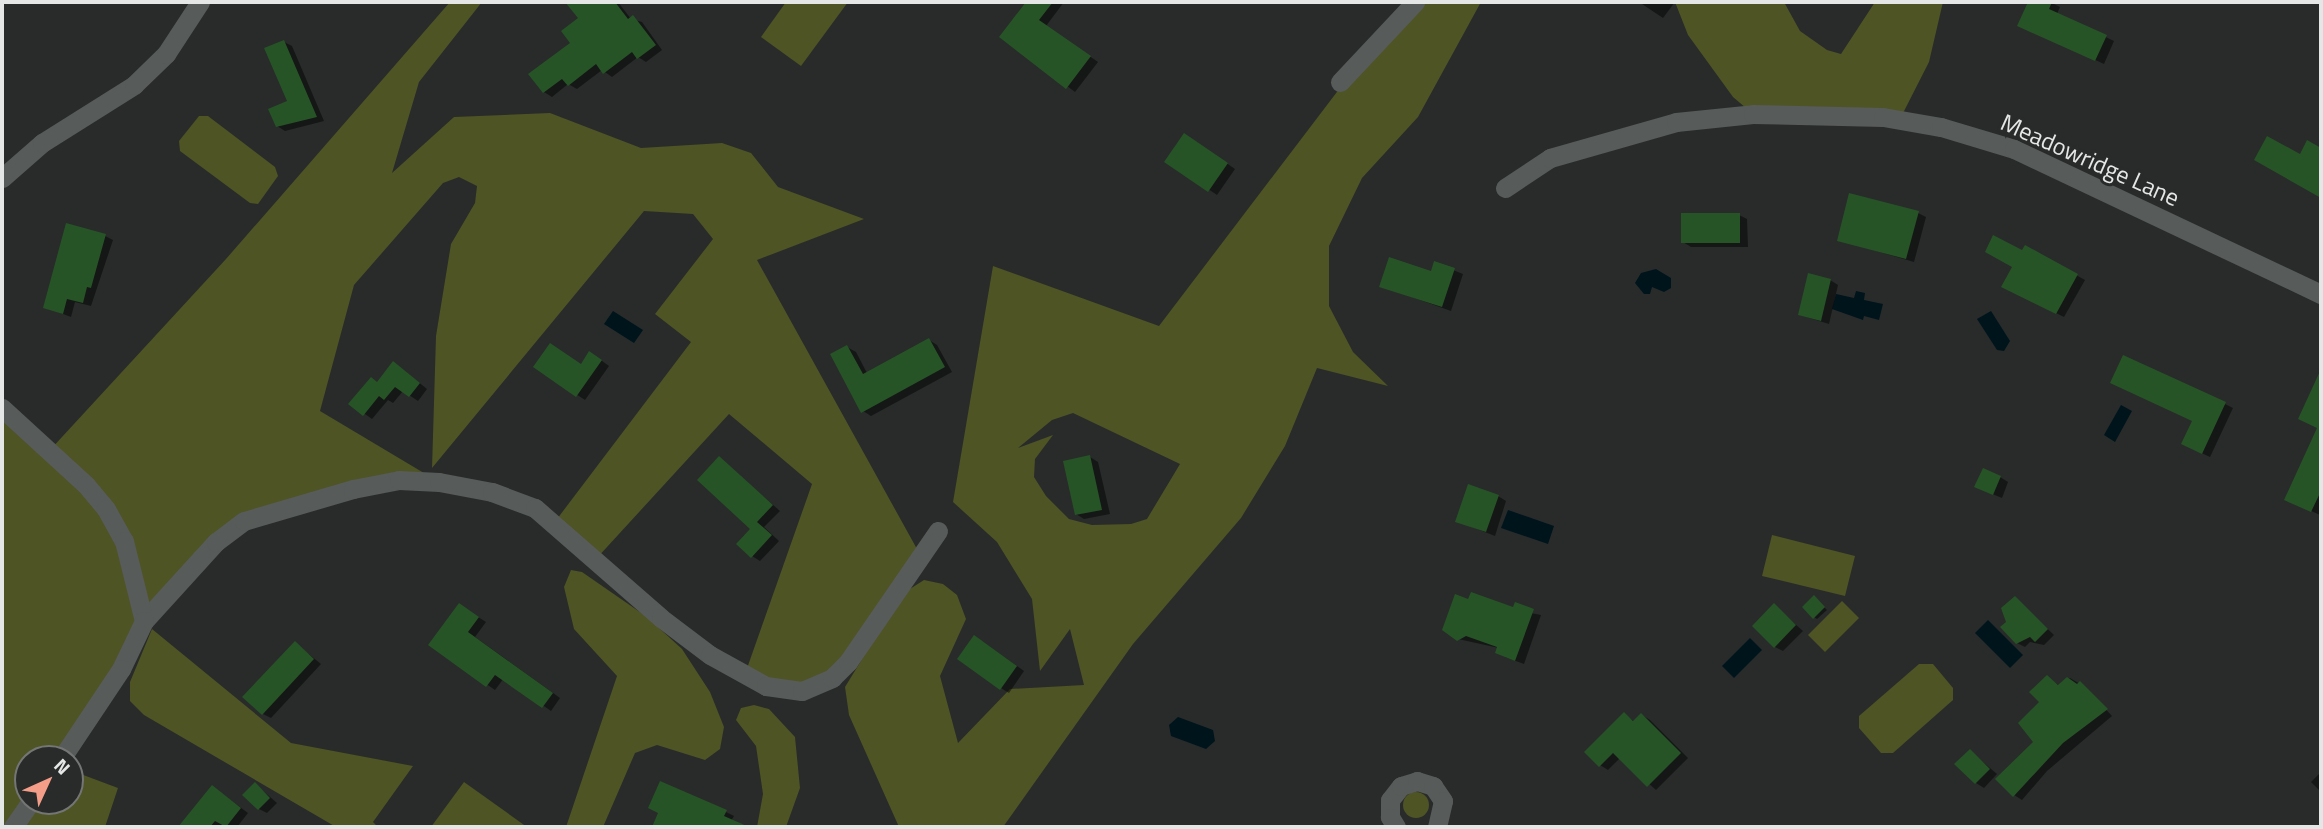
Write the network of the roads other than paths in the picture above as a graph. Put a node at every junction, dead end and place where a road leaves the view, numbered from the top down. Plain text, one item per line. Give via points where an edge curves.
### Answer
1 (200, 2) edge
2 (1415, 2) edge
3 (1340, 82) dead end
4 (2, 178) edge
5 (1505, 188) dead end
6 (2321, 293) edge
7 (2, 408) edge
8 (938, 531) dead end
9 (144, 621) junction
10 (70, 745) edge
11 (1445, 824) edge
12 (1396, 827) edge

1 - 4 street via 166,54 134,85 42,143
2 - 3 street
5 - 6 street, Meadowridge Lane via 1550,158 1676,122 1753,114 1883,117 1941,127 2014,149
7 - 9 street via 106,509 124,541
8 - 9 street via 848,662 832,678 802,691 766,685 710,655 535,508 492,492 439,482 399,480 353,489 244,521 216,542
9 - 10 street via 121,669
11 - 12 street via 1440,793 1425,782 1408,782 1390,800 1390,817

